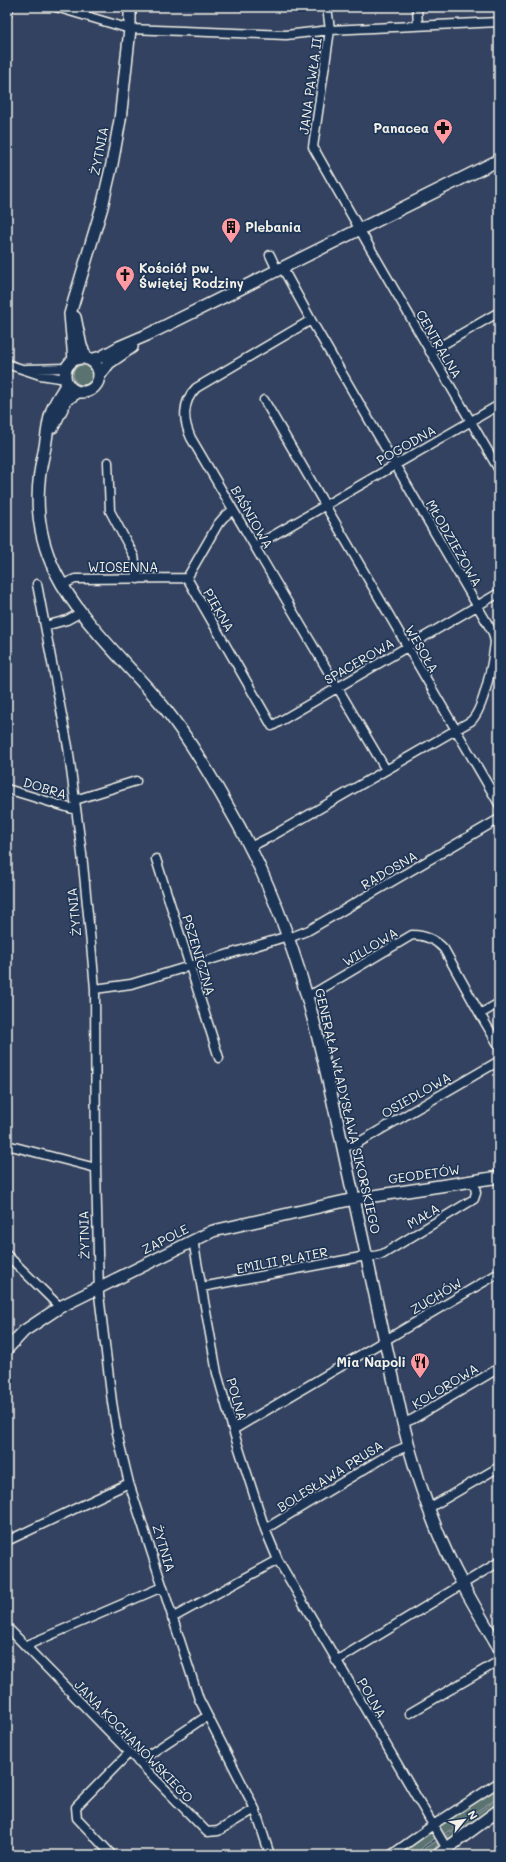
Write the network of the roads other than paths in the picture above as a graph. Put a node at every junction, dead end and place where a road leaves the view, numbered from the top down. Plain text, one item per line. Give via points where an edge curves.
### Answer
1 (9, 7) edge
2 (56, 7) edge
3 (130, 7) edge
4 (327, 7) edge
5 (417, 7) edge
6 (7, 14) edge
7 (499, 22) edge
8 (418, 26) junction
9 (130, 29) junction
10 (330, 30) junction
11 (499, 160) edge
12 (359, 229) junction
13 (270, 255) dead end
14 (279, 268) junction
15 (75, 297) junction
16 (499, 312) edge
17 (311, 320) junction
18 (147, 335) junction
19 (430, 352) junction
20 (89, 359) junction
21 (7, 364) edge
22 (68, 373) junction
23 (100, 375) junction
24 (78, 392) junction
25 (264, 400) dead end
26 (499, 405) edge
27 (471, 422) junction
28 (46, 440) junction
29 (108, 462) dead end
30 (395, 465) junction
31 (499, 470) edge
32 (325, 505) junction
33 (233, 510) junction
34 (255, 546) junction
35 (187, 578) junction
36 (138, 580) junction
37 (37, 584) dead end
38 (61, 585) junction
39 (499, 593) edge
40 (477, 605) junction
41 (80, 613) junction
42 (45, 626) junction
43 (407, 647) junction
44 (338, 688) junction
45 (272, 726) joint
46 (455, 730) junction
47 (386, 770) junction
48 (136, 781) dead end
49 (7, 789) edge
50 (75, 800) junction
51 (499, 804) edge
52 (76, 810) junction
53 (499, 819) edge
54 (250, 847) junction
55 (156, 859) dead end
56 (289, 937) junction
57 (191, 967) junction
58 (95, 989) junction
59 (308, 995) junction
60 (499, 1003) edge
61 (480, 1014) junction
62 (499, 1046) edge
63 (219, 1058) dead end
64 (499, 1061) edge
65 (7, 1145) edge
66 (343, 1147) junction
67 (96, 1168) junction
68 (499, 1178) edge
69 (474, 1181) junction
70 (354, 1199) junction
71 (193, 1240) junction
72 (7, 1254) edge
73 (366, 1257) junction
74 (499, 1273) edge
75 (202, 1287) junction
76 (99, 1288) junction
77 (60, 1307) junction
78 (385, 1340) junction
79 (7, 1349) edge
80 (499, 1368) edge
81 (403, 1423) junction
82 (233, 1430) junction
83 (408, 1446) junction
84 (499, 1467) edge
85 (129, 1482) junction
86 (428, 1508) junction
87 (265, 1529) junction
88 (7, 1541) edge
89 (278, 1560) junction
90 (499, 1562) edge
91 (462, 1584) junction
92 (162, 1587) junction
93 (172, 1618) junction
94 (7, 1627) edge
95 (26, 1646) junction
96 (499, 1648) edge
97 (499, 1660) edge
98 (336, 1661) junction
99 (410, 1713) dead end
100 (207, 1716) junction
101 (129, 1753) junction
102 (138, 1762) junction
103 (499, 1782) edge
104 (255, 1809) junction
105 (499, 1810) edge
106 (499, 1818) edge
107 (432, 1825) junction
108 (447, 1854) edge
109 (112, 1855) edge
110 (270, 1855) edge
111 (391, 1855) edge

1 - 6 street
2 - 9 street
3 - 9 street, ŻYTNIA
4 - 10 street, JANA PAWŁA II
5 - 8 street
7 - 8 street
8 - 10 street
9 - 10 street via 286,36
9 - 15 street, ŻYTNIA via 120,120 112,164
10 - 12 street, JANA PAWŁA II via 314,147
11 - 12 street
12 - 14 street
12 - 19 street, CENTRALNA
13 - 14 street, MŁODZIEŻOWA
14 - 17 street, MŁODZIEŻOWA
14 - 18 street
15 - 20 street, ŻYTNIA via 76,323 81,346
15 - 22 street, ŻYTNIA via 69,320
16 - 19 street
17 - 30 street, MŁODZIEŻOWA
17 - 33 street, BAŚNIOWA via 203,383 193,391 188,400 185,417 189,434
18 - 20 street via 120,346 101,358
18 - 23 street via 109,362
19 - 27 street, CENTRALNA
20 - 22 street
20 - 23 street via 97,366
21 - 22 street via 40,375
22 - 24 street
22 - 28 street, GENERAŁA WŁADYSŁAWA SIKORSKIEGO via 52,410
23 - 24 street via 93,389
24 - 28 street, GENERAŁA WŁADYSŁAWA SIKORSKIEGO via 66,400
25 - 32 street
26 - 27 street, POGODNA
27 - 30 street, POGODNA
27 - 31 street, CENTRALNA
28 - 38 street, GENERAŁA WŁADYSŁAWA SIKORSKIEGO via 38,478 38,517 49,560
29 - 36 street via 110,511 134,556
30 - 32 street, POGODNA
30 - 40 street, MŁODZIEŻOWA
32 - 34 street, POGODNA
32 - 43 street, WESOŁA
33 - 34 street, BAŚNIOWA
33 - 35 street via 218,524
34 - 44 street, BAŚNIOWA
35 - 36 street, WIOSENNA
35 - 45 street, PIĘKNA
36 - 38 street, WIOSENNA via 75,579
37 - 42 street, ŻYTNIA
38 - 41 street, GENERAŁA WŁADYSŁAWA SIKORSKIEGO
39 - 40 street, SPACEROWA
40 - 43 street, SPACEROWA
40 - 46 street, MŁODZIEŻOWA via 493,633 495,646 480,710 471,721
41 - 42 street via 68,620
41 - 54 street, GENERAŁA WŁADYSŁAWA SIKORSKIEGO via 170,715 216,786
42 - 50 street, ŻYTNIA
43 - 44 street, SPACEROWA
43 - 46 street, WESOŁA
44 - 45 street, SPACEROWA
44 - 47 street, BAŚNIOWA
46 - 47 street, MŁODZIEŻOWA
46 - 51 street, WESOŁA
47 - 54 street, MŁODZIEŻOWA
48 - 50 street
49 - 52 street, DOBRA
50 - 52 street, ŻYTNIA
52 - 58 street, ŻYTNIA
53 - 56 street, RADOSNA via 309,930
54 - 56 street, GENERAŁA WŁADYSŁAWA SIKORSKIEGO
55 - 57 street, PSZENICZNA
56 - 57 street, RADOSNA
56 - 59 street, GENERAŁA WŁADYSŁAWA SIKORSKIEGO
57 - 58 street, RADOSNA via 130,984
57 - 63 street, PSZENICZNA
58 - 67 street, ŻYTNIA
59 - 61 street, WILLOWA via 412,935 421,935 444,949
59 - 66 street, GENERAŁA WŁADYSŁAWA SIKORSKIEGO
60 - 61 street
61 - 62 street
64 - 66 street, OSIEDLOWA via 356,1144
65 - 67 street
66 - 70 street, GENERAŁA WŁADYSŁAWA SIKORSKIEGO
67 - 76 street, ŻYTNIA
68 - 69 street, GEODETÓW
69 - 70 street, GEODETÓW
69 - 73 street, MAŁA via 474,1199 383,1254
70 - 71 street, ZAPOLE via 226,1227
70 - 73 street, GENERAŁA WŁADYSŁAWA SIKORSKIEGO
71 - 75 street, POLNA
71 - 76 street, ZAPOLE
72 - 77 street
73 - 75 street, EMILII PLATER
73 - 78 street, GENERAŁA WŁADYSŁAWA SIKORSKIEGO
74 - 78 street, ZUCHÓW
75 - 82 street, POLNA via 217,1373
76 - 77 street, ZAPOLE
76 - 85 street, ŻYTNIA via 112,1402
77 - 79 street, ZAPOLE via 24,1331
78 - 81 street, GENERAŁA WŁADYSŁAWA SIKORSKIEGO
78 - 82 street, ZUCHÓW
80 - 81 street, KOLOROWA
81 - 83 street, GENERAŁA WŁADYSŁAWA SIKORSKIEGO
82 - 87 street, POLNA
83 - 86 street, GENERAŁA WŁADYSŁAWA SIKORSKIEGO
83 - 87 street, BOLESŁAWA PRUSA via 391,1452
84 - 86 street
85 - 88 street
85 - 92 street, ŻYTNIA
86 - 91 street, GENERAŁA WŁADYSŁAWA SIKORSKIEGO
87 - 89 street, POLNA
89 - 93 street
89 - 98 street, POLNA
90 - 91 street
91 - 96 street, GENERAŁA WŁADYSŁAWA SIKORSKIEGO
91 - 98 street
92 - 93 street, ŻYTNIA
92 - 95 street
93 - 100 street, ŻYTNIA
94 - 95 street, JANA KOCHANOWSKIEGO
95 - 101 street, JANA KOCHANOWSKIEGO
97 - 99 street
98 - 107 street, POLNA
100 - 102 street
100 - 104 street, ŻYTNIA
101 - 102 street, JANA KOCHANOWSKIEGO
101 - 109 street via 76,1807 77,1818
102 - 104 street, JANA KOCHANOWSKIEGO via 207,1832 218,1831
103 - 107 street
104 - 110 street, ŻYTNIA
105 - 108 street
106 - 108 street
107 - 108 street, POLNA
107 - 111 street

